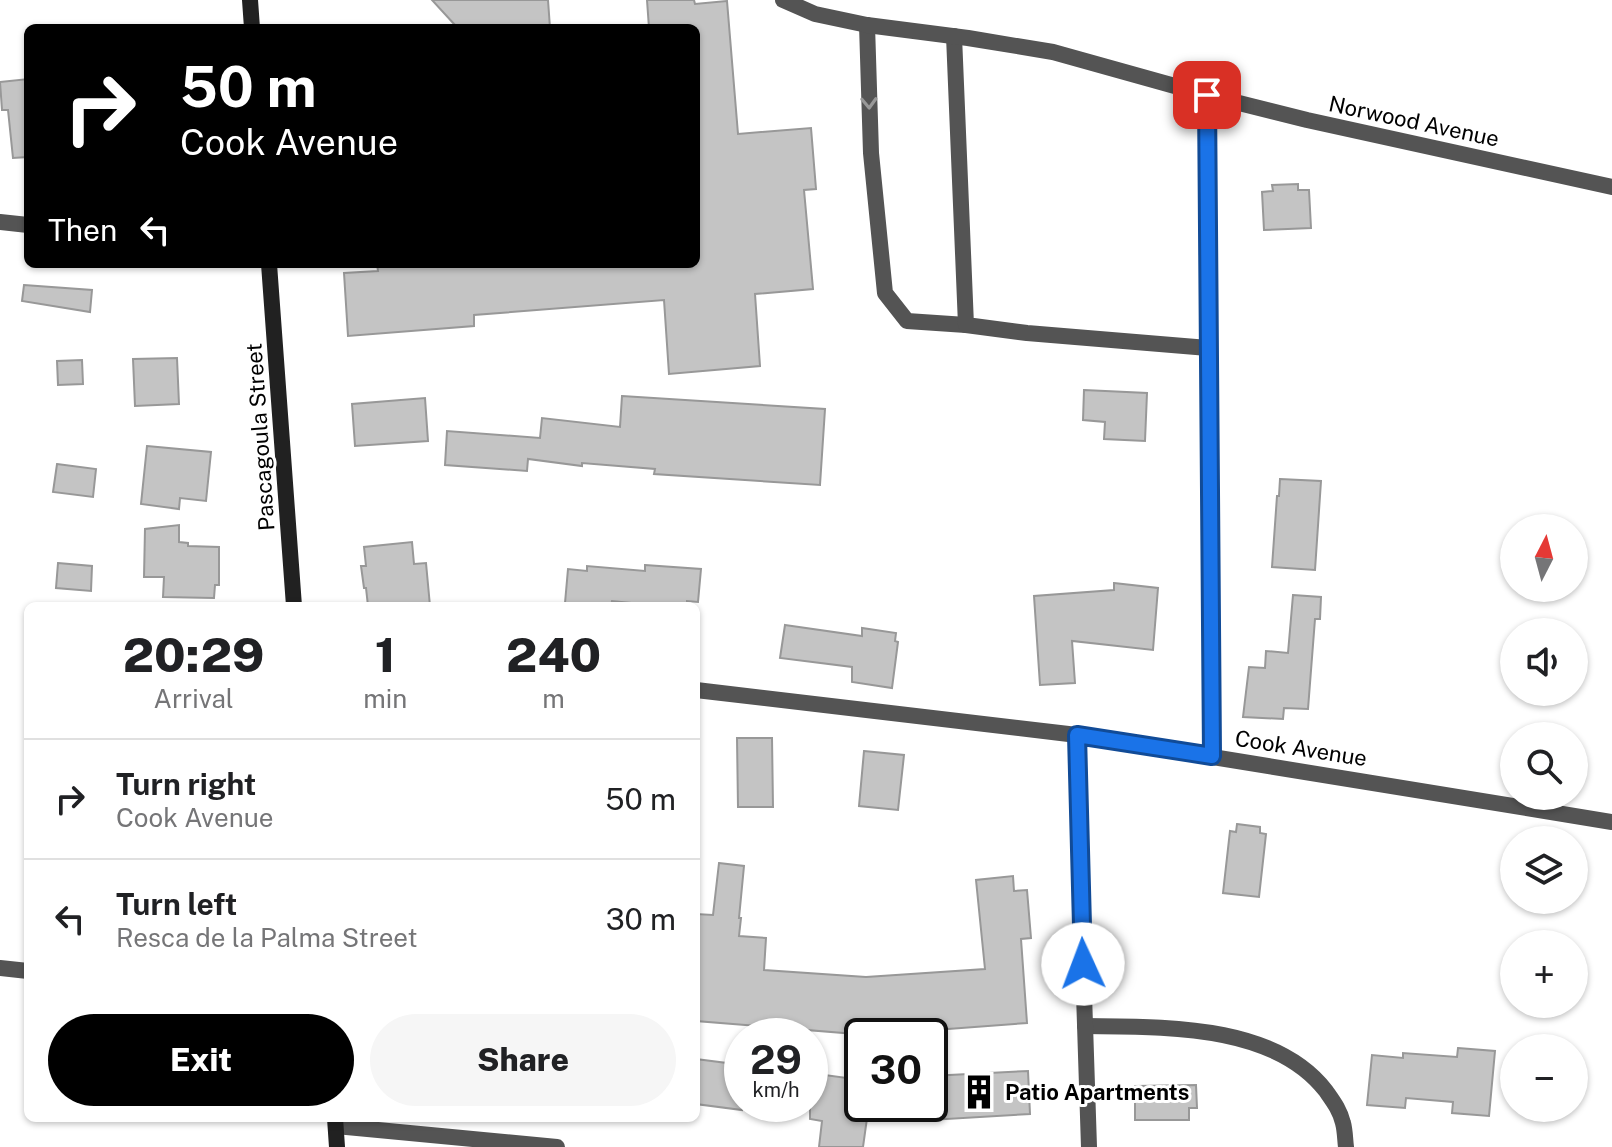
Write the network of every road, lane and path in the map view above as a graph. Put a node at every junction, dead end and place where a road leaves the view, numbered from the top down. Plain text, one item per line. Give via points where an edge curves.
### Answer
1 (250, 0) edge
2 (783, 0) edge
3 (252, 24) edge
4 (867, 25) junction
5 (954, 36) junction
6 (1207, 95) junction
7 (1612, 187) edge
8 (0, 222) edge
9 (24, 225) edge
10 (269, 268) edge
11 (966, 325) junction
12 (1208, 348) junction
13 (294, 602) edge
14 (700, 690) edge
15 (1077, 735) junction
16 (1212, 756) junction
17 (1612, 822) edge
18 (0, 968) edge
19 (24, 971) edge
20 (1085, 1026) junction
21 (336, 1122) edge
22 (337, 1147) edge
23 (557, 1147) edge
24 (1089, 1147) edge
25 (1346, 1147) edge

1 - 3 street
2 - 4 street, Norwood Avenue via 815,14
4 - 5 street, Norwood Avenue
4 -> 11 street via 871,153 885,293 907,321
5 - 6 street, Norwood Avenue via 1053,52
5 - 11 street
6 - 7 street, Norwood Avenue
6 - 12 street
8 - 9 street
10 - 13 street, Pascagoula Street
11 - 12 street
12 - 16 street
14 - 15 street, Cook Avenue
15 - 16 street, Cook Avenue
15 - 20 street
16 - 17 street, Cook Avenue
18 - 19 street
20 - 24 street
20 - 25 street via 1172,1029 1269,1048 1317,1080 1337,1106
21 - 22 street
21 - 23 street

